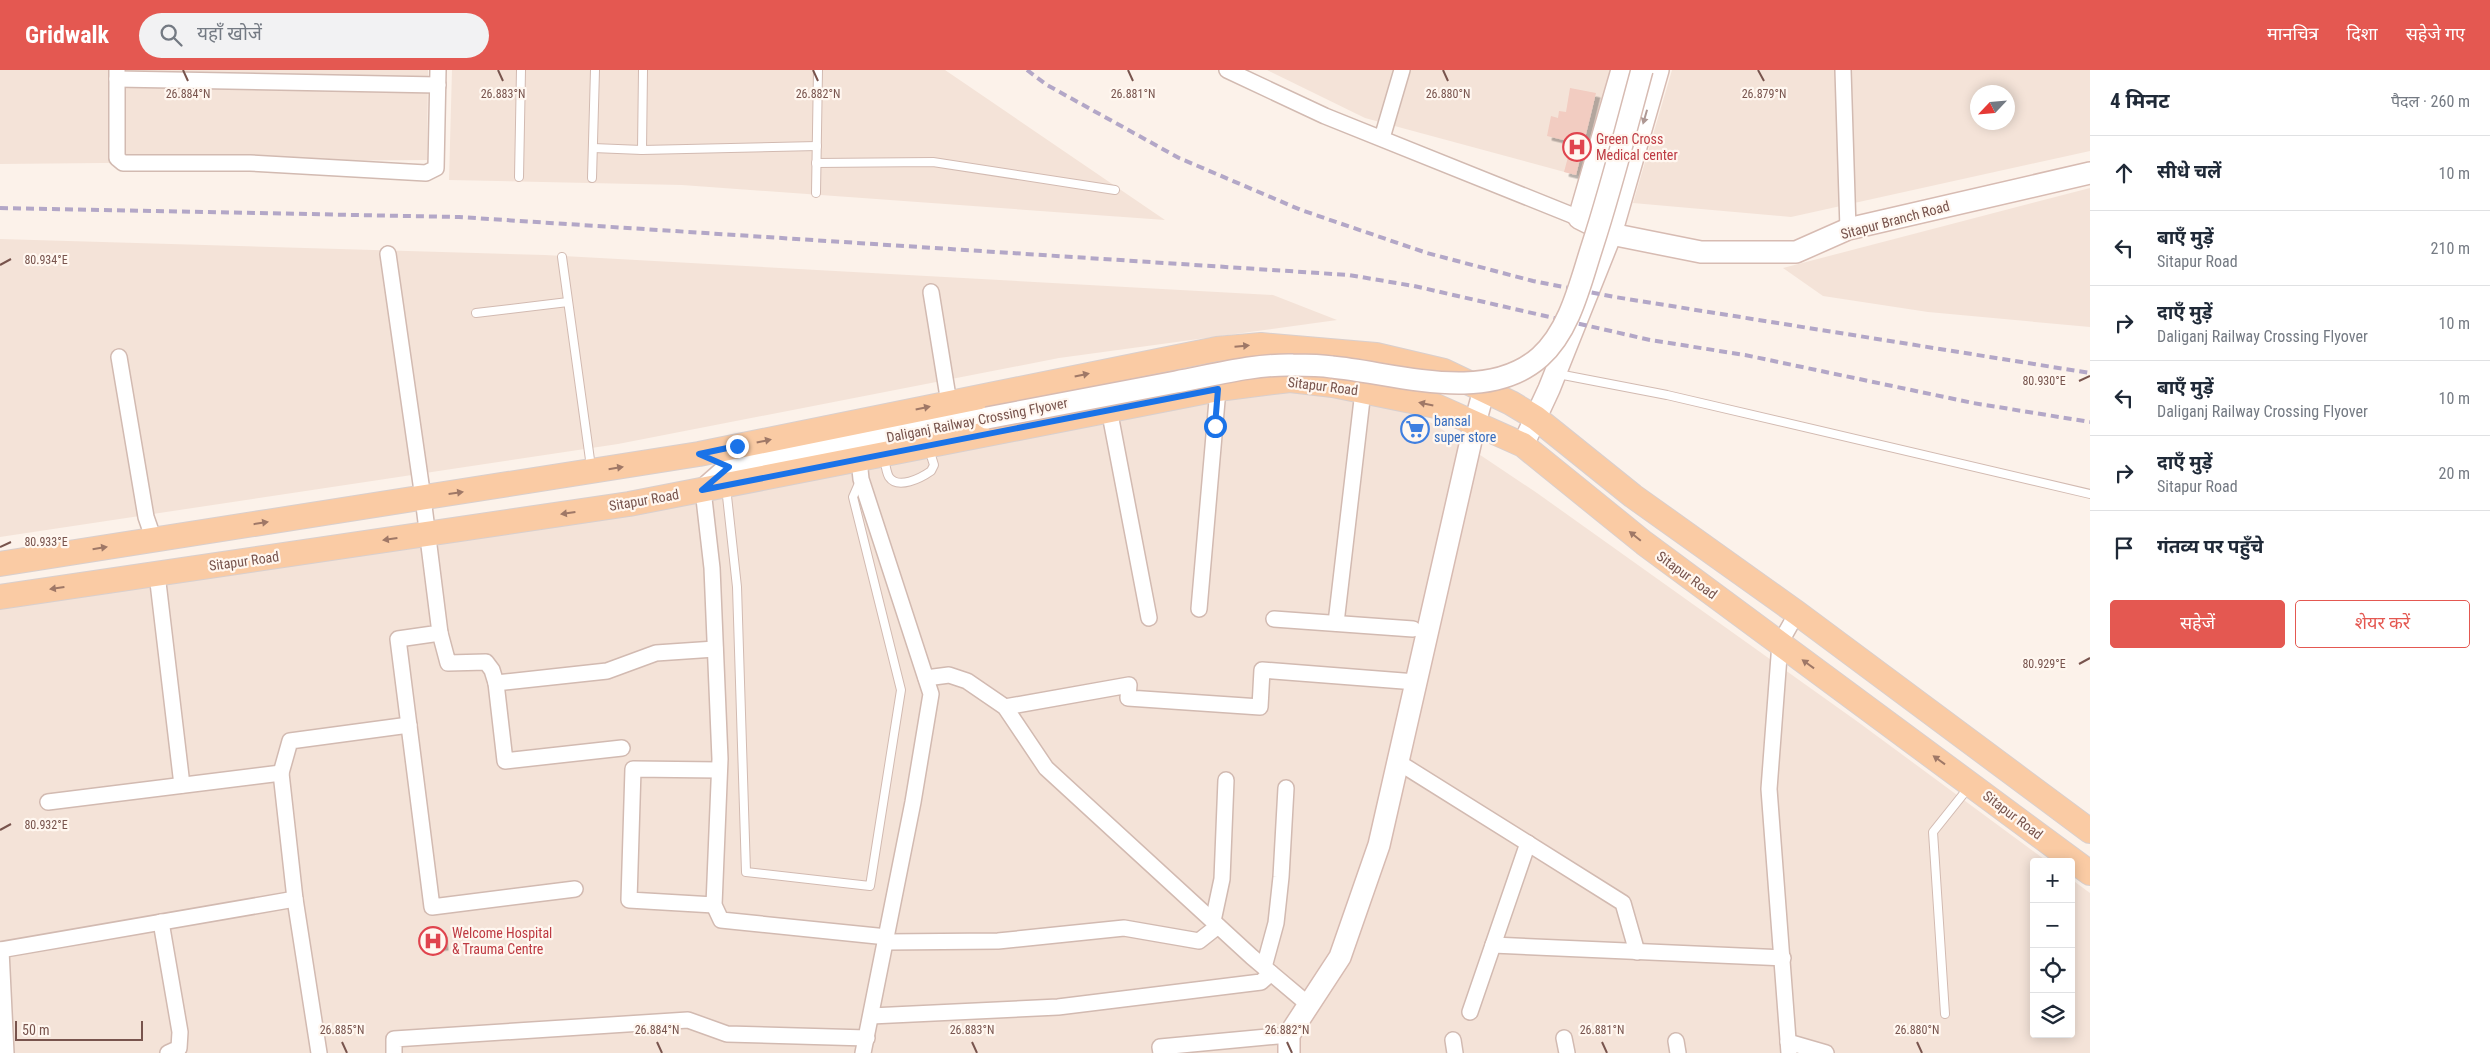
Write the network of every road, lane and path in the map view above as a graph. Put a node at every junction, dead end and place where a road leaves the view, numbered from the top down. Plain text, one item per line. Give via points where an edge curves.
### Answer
1 (520, 70) edge
2 (594, 70) edge
3 (643, 70) edge
4 (818, 70) edge
5 (1226, 70) edge
6 (1402, 70) edge
7 (1622, 70) edge
8 (1642, 70) edge
9 (1658, 70) edge
10 (1842, 70) edge
11 (117, 75) edge
12 (438, 77) edge
13 (1382, 138) junction
14 (816, 146) junction
15 (592, 148) junction
16 (642, 150) junction
17 (816, 163) junction
18 (2090, 173) edge
19 (519, 177) dead end
20 (592, 178) dead end
21 (1115, 190) dead end
22 (816, 193) dead end
23 (1579, 218) junction
24 (1848, 229) junction
25 (1611, 234) junction
26 (388, 254) dead end
27 (562, 257) dead end
28 (931, 292) dead end
29 (568, 302) junction
30 (476, 313) dead end
31 (119, 357) dead end
32 (1555, 373) junction
33 (1218, 389) junction
34 (1484, 390) junction
35 (1363, 391) junction
36 (949, 403) junction
37 (1109, 408) junction
38 (1536, 418) junction
39 (1475, 423) junction
40 (1523, 446) junction
41 (699, 454) junction
42 (860, 470) junction
43 (592, 472) junction
44 (728, 476) junction
45 (702, 490) junction
46 (2090, 494) edge
47 (423, 498) junction
48 (428, 534) junction
49 (154, 540) junction
50 (0, 564) edge
51 (157, 574) junction
52 (0, 597) edge
53 (1199, 609) dead end
54 (1797, 613) junction
55 (1149, 618) dead end
56 (1274, 619) dead end
57 (1336, 623) junction
58 (1413, 629) dead end
59 (440, 634) junction
60 (1780, 643) junction
61 (715, 649) junction
62 (926, 678) junction
63 (1416, 682) junction
64 (496, 683) junction
65 (1005, 708) junction
66 (409, 725) junction
67 (622, 748) dead end
68 (1398, 762) junction
69 (719, 770) junction
70 (281, 773) junction
71 (1226, 780) dead end
72 (1971, 784) junction
73 (182, 785) junction
74 (1286, 788) dead end
75 (48, 802) dead end
76 (2090, 831) edge
77 (1528, 843) junction
78 (2090, 874) edge
79 (575, 889) dead end
80 (295, 899) junction
81 (714, 905) junction
82 (161, 922) junction
83 (1215, 924) junction
84 (886, 939) junction
85 (1493, 946) junction
86 (0, 950) edge
87 (1637, 952) junction
88 (1783, 958) junction
89 (1268, 970) junction
90 (1309, 1005) junction
91 (1470, 1012) dead end
92 (1945, 1014) dead end
93 (871, 1016) junction
94 (867, 1038) junction
95 (1289, 1044) edge
96 (1788, 1047) edge
97 (6, 1053) edge
98 (168, 1053) edge
99 (318, 1053) edge
100 (394, 1053) edge
101 (863, 1053) edge
102 (1161, 1053) edge
103 (1826, 1053) edge

1 - 19 lane
2 - 15 lane
3 - 16 lane
4 - 14 lane
5 - 13 street via 1325,116
6 - 13 street
7 - 23 street
8 - 44 street, Daliganj Railway Crossing Flyover, bridge via 1606,204 1571,309 1558,336 1542,356 1529,365 1479,382 1455,384 1332,366 1289,365 1229,372 986,418
9 -> 25 street
10 - 24 street
11 - 12 street
11 - 12 street via 117,158 123,164 250,163 426,173 436,168
13 - 23 street
14 - 16 lane
14 - 17 lane
15 - 16 lane
15 - 20 lane
17 - 21 lane via 933,162
17 - 22 lane
18 - 24 street, Sitapur Branch Road
23 - 25 street, Sitapur Branch Road
24 - 25 street, Sitapur Branch Road via 1796,252 1701,252
25 - 32 street
26 - 47 street
27 - 29 lane
28 - 36 street
29 - 30 lane
29 - 43 lane
31 - 49 street via 146,517
32 - 38 street
32 - 46 lane via 1667,395
33 - 35 main road, Sitapur Road via 1290,380
33 - 37 main road, Sitapur Road
33 - 53 street
36 -> 34 main road via 1161,359 1261,345 1376,355 1444,371
34 - 38 main road
34 - 39 street
39 -> 35 main road, Sitapur Road via 1436,406
35 - 57 street
41 -> 36 main road
37 - 42 main road, Sitapur Road via 883,456
37 - 55 street
38 - 40 street
38 - 54 main road via 1633,496
39 - 40 main road, Sitapur Road
39 - 63 street
60 -> 40 main road, Sitapur Road via 1644,543
43 -> 41 main road
41 - 44 street
42 - 44 main road, Sitapur Road
42 - 44 lane via 853,497 901,690 870,886 746,872 737,587
42 - 62 street
47 -> 43 main road
44 - 45 main road, Sitapur Road
45 -> 48 main road, Sitapur Road
45 - 61 street via 712,568
47 - 48 street
49 -> 47 main road
48 -> 51 main road, Sitapur Road
48 - 59 street
50 -> 49 main road
51 -> 52 main road, Sitapur Road
51 - 73 street
54 - 60 street
54 - 76 main road
56 - 57 street
57 - 58 street
59 - 64 street via 448,664 486,662
59 - 66 street via 398,639
72 -> 60 main road, Sitapur Road
60 - 88 street via 1769,789
61 - 64 street via 656,653 607,671
61 - 69 street
62 - 65 street via 949,675 967,681
62 - 84 street via 931,694
63 - 65 street via 1262,670 1260,706 1128,698 1129,685
63 - 68 street
64 - 67 street via 505,761
65 - 83 street via 1046,768
66 - 70 street via 290,741
66 - 79 street via 432,907
68 - 77 street
68 - 90 street via 1379,845 1340,957
69 - 81 street
69 - 81 street via 633,769 629,900
70 - 73 street
70 - 80 street
71 - 83 street via 1222,879
72 - 78 main road, Sitapur Road
72 - 92 lane via 1933,832
73 - 75 street
74 - 89 street via 1281,877
77 - 85 street
77 - 87 street via 1623,903
80 - 82 street
80 - 99 street
81 - 84 street via 721,920
82 - 86 street
82 - 98 street via 180,1032 179,1048
83 - 84 street via 1199,941 1124,928 998,941
83 - 89 street
84 - 93 street
85 - 87 street
85 - 91 street
86 - 97 street
87 - 88 street
88 - 96 street
89 - 90 street
89 - 93 street via 1261,982 1058,1007
90 - 95 street
93 - 94 street
94 - 100 street via 727,1034 688,1020 394,1039
94 - 101 street
95 - 102 street via 1160,1047
96 - 103 street

